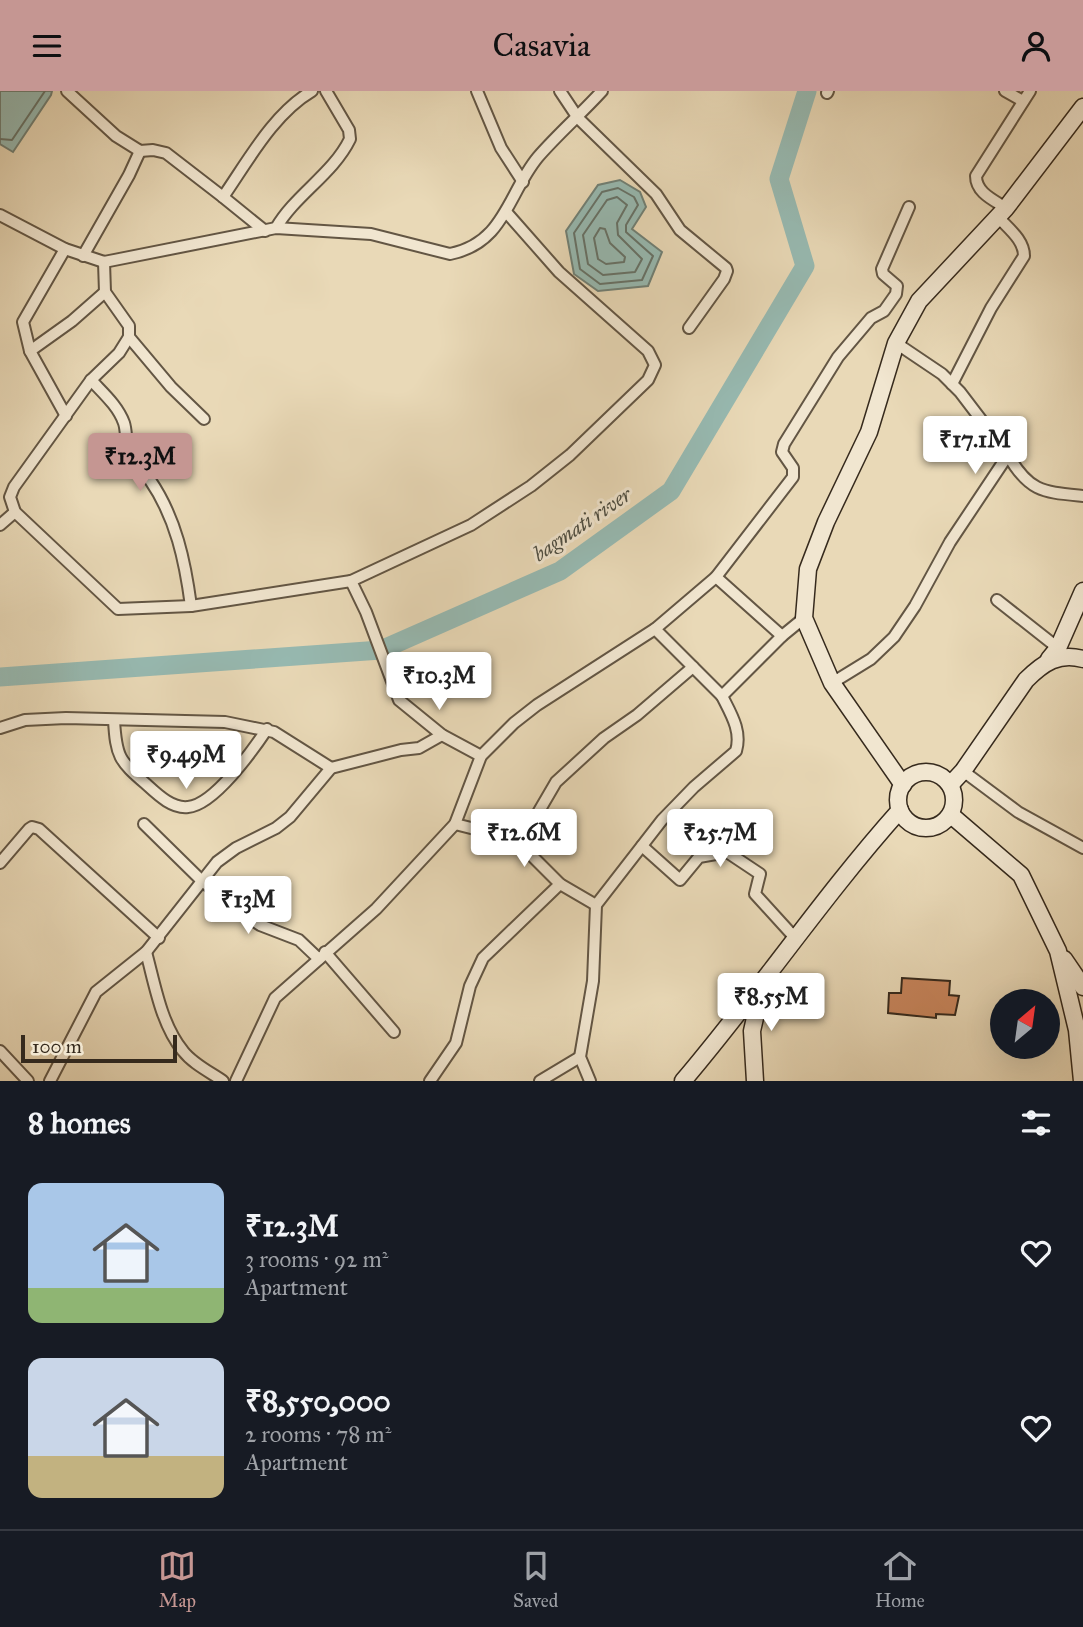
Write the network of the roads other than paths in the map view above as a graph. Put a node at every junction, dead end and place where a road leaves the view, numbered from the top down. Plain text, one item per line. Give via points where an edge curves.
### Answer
1 (67, 91) edge
2 (312, 91) edge
3 (326, 91) edge
4 (477, 91) edge
5 (559, 91) edge
6 (602, 91) edge
7 (1005, 91) edge
8 (1030, 91) edge
9 (1023, 101) junction
10 (1083, 102) edge
11 (1083, 107) edge
12 (578, 118) junction
13 (140, 151) junction
14 (523, 182) junction
15 (223, 197) junction
16 (909, 207) dead end
17 (507, 213) junction
18 (1002, 213) junction
19 (0, 215) edge
20 (270, 230) junction
21 (65, 249) junction
22 (83, 255) junction
23 (104, 262) junction
24 (105, 292) junction
25 (689, 328) dead end
26 (129, 337) junction
27 (896, 343) junction
28 (30, 351) junction
29 (92, 380) junction
30 (952, 384) junction
31 (66, 416) junction
32 (204, 419) dead end
33 (1008, 455) junction
34 (5, 495) edge
35 (1083, 496) edge
36 (15, 512) junction
37 (0, 525) edge
38 (716, 577) junction
39 (351, 581) junction
40 (1083, 591) edge
41 (997, 600) dead end
42 (191, 606) junction
43 (804, 618) junction
44 (655, 629) junction
45 (782, 636) junction
46 (1054, 654) junction
47 (1083, 659) edge
48 (694, 667) junction
49 (832, 683) junction
50 (722, 696) junction
51 (114, 720) junction
52 (0, 728) edge
53 (267, 729) junction
54 (442, 735) junction
55 (481, 756) junction
56 (331, 768) junction
57 (963, 771) junction
58 (903, 785) junction
59 (950, 785) junction
60 (900, 810) junction
61 (951, 815) junction
62 (144, 824) dead end
63 (455, 824) junction
64 (521, 842) junction
65 (642, 846) junction
66 (1083, 848) edge
67 (0, 863) edge
68 (201, 880) junction
69 (560, 884) junction
70 (596, 905) junction
71 (159, 938) junction
72 (796, 939) junction
73 (1058, 951) junction
74 (146, 952) junction
75 (322, 955) junction
76 (1078, 968) edge
77 (763, 983) junction
78 (1083, 987) edge
79 (394, 1032) dead end
80 (0, 1051) edge
81 (580, 1057) junction
82 (27, 1081) edge
83 (50, 1081) edge
84 (223, 1081) edge
85 (236, 1081) edge
86 (430, 1081) edge
87 (540, 1081) edge
88 (590, 1081) edge
89 (682, 1081) edge
90 (755, 1081) edge
91 (1082, 1081) edge

1 - 13 street via 116,136
2 - 15 street via 276,123
3 - 20 street via 350,139
4 - 14 street via 500,148
5 - 12 street
6 - 12 street
7 - 9 street
8 - 9 street
9 - 18 street via 976,176 978,187
10 - 11 street
11 - 18 street
12 - 14 street via 535,160
12 - 25 street via 656,194 680,230 726,268 724,279
13 - 15 street via 166,153
13 - 22 street
14 - 17 street
15 - 20 street
16 - 38 street via 882,269 897,286 896,294 838,357 782,448 793,477
17 - 20 street via 473,246 450,254 371,234
17 - 39 street via 559,272 648,351 655,365 653,372 570,455 531,486 471,525
18 - 27 street via 919,301
18 - 30 street via 1023,246 1024,257 991,308
19 - 21 street
20 - 23 street
21 - 22 street
21 - 28 street via 23,322
22 - 23 street
23 - 24 street
24 - 26 street via 129,326
24 - 28 street
26 - 29 street
26 - 32 street
27 - 30 street
27 - 43 street via 869,432 808,569
28 - 31 street
29 - 31 street
29 - 42 street via 120,414 129,452 169,515 178,536
30 - 33 street
31 - 34 street
33 - 35 street via 1030,484
33 - 49 street via 894,637 871,659
34 - 36 street
36 - 37 street
36 - 42 street via 115,607
38 - 44 street
38 - 45 street
39 - 42 street
39 - 54 street via 399,700
40 - 46 street
41 - 46 street
43 - 45 street
43 - 49 street
44 - 48 street
44 - 55 street via 537,705
45 - 50 street
46 - 47 street
46 - 57 street via 1026,680
48 - 50 street
48 - 64 street via 556,782
49 - 58 street
50 - 65 street via 736,725 736,751 681,800
51 - 52 street via 25,720
51 - 53 street via 225,722
51 - 53 street via 116,750 123,762 170,803 188,807 210,796 244,763
53 - 56 street
54 - 55 street
54 - 56 street via 419,748
55 - 63 street
56 - 68 street via 290,817 226,855
57 - 59 street
57 - 66 street via 1018,812
58 - 59 street via 923,772 938,775
58 - 60 street
59 - 61 street
60 - 61 street via 909,823 923,829 939,826
60 - 72 street
61 - 73 street via 1021,875
62 - 68 street
63 - 64 street
63 - 75 street via 376,909
64 - 69 street
65 - 70 street
65 - 72 street via 680,880 699,857 727,852 760,874 755,894
67 - 71 street via 24,833 36,827
68 - 71 street
68 - 75 street via 260,925
69 - 70 street
69 - 86 street via 483,958 456,1043
70 - 81 street via 593,981
71 - 74 street
72 - 77 street
73 - 76 street
73 - 91 street via 1077,1030
74 - 83 street via 96,992
74 - 84 street via 162,1010 176,1040 188,1057
75 - 79 street
75 - 85 street via 275,998
76 - 78 street
77 - 89 street
77 - 90 street via 752,1031
80 - 82 street
81 - 87 street
81 - 88 street

